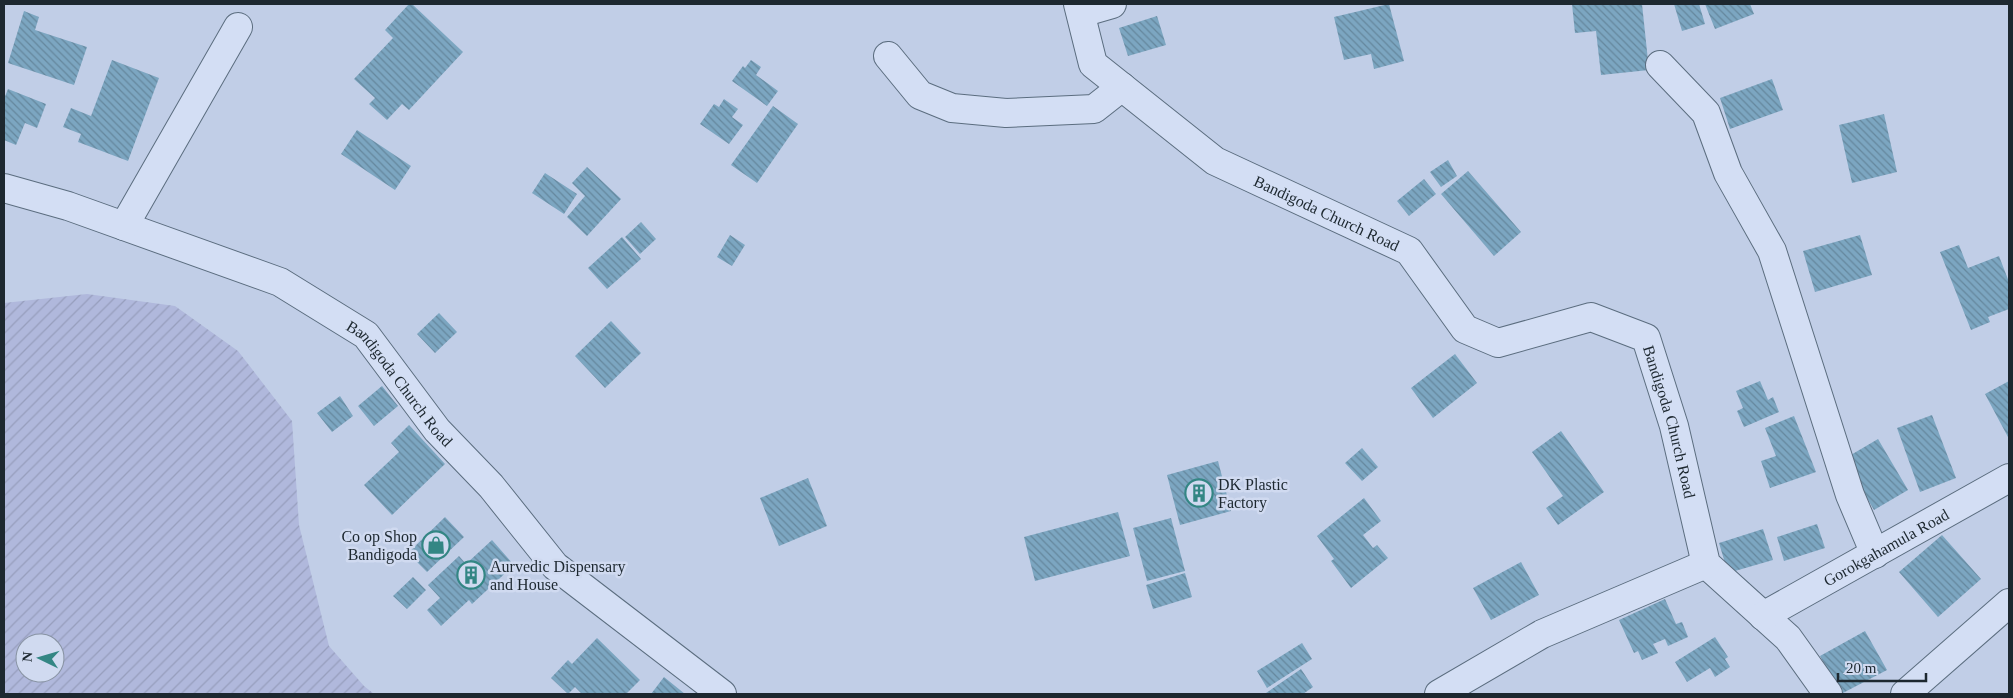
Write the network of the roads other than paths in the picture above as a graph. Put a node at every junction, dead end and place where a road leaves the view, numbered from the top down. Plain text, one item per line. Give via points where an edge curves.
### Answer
1 (1112, 4) edge
2 (1080, 8) edge
3 (238, 27) dead end
4 (888, 56) dead end
5 (1660, 65) dead end
6 (1122, 87) junction
7 (4, 188) edge
8 (124, 226) junction
9 (2009, 478) edge
10 (1875, 554) junction
11 (1706, 564) junction
12 (2009, 604) edge
13 (1763, 616) junction
14 (722, 694) edge
15 (1439, 694) edge
16 (1828, 694) edge
17 (1905, 694) edge

1 - 2 street
2 - 6 street, Bandigoda Church Road via 1093,64
3 - 8 street
4 - 6 street via 920,95 952,108 1006,113 1094,109
5 - 10 street via 1706,113 1728,174 1772,251 1850,495
6 - 11 street, Bandigoda Church Road via 1215,161 1409,251 1465,329 1498,343 1591,317 1646,338 1674,426
7 - 8 street, Bandigoda Church Road
8 - 14 street, Bandigoda Church Road via 280,282 366,335 437,430 492,486 556,566
9 - 10 street, Gorokgahamula Road
10 - 13 street, Gorokgahamula Road
11 - 13 street
11 - 15 street via 1542,634
12 - 17 street
13 - 16 street via 1788,638

